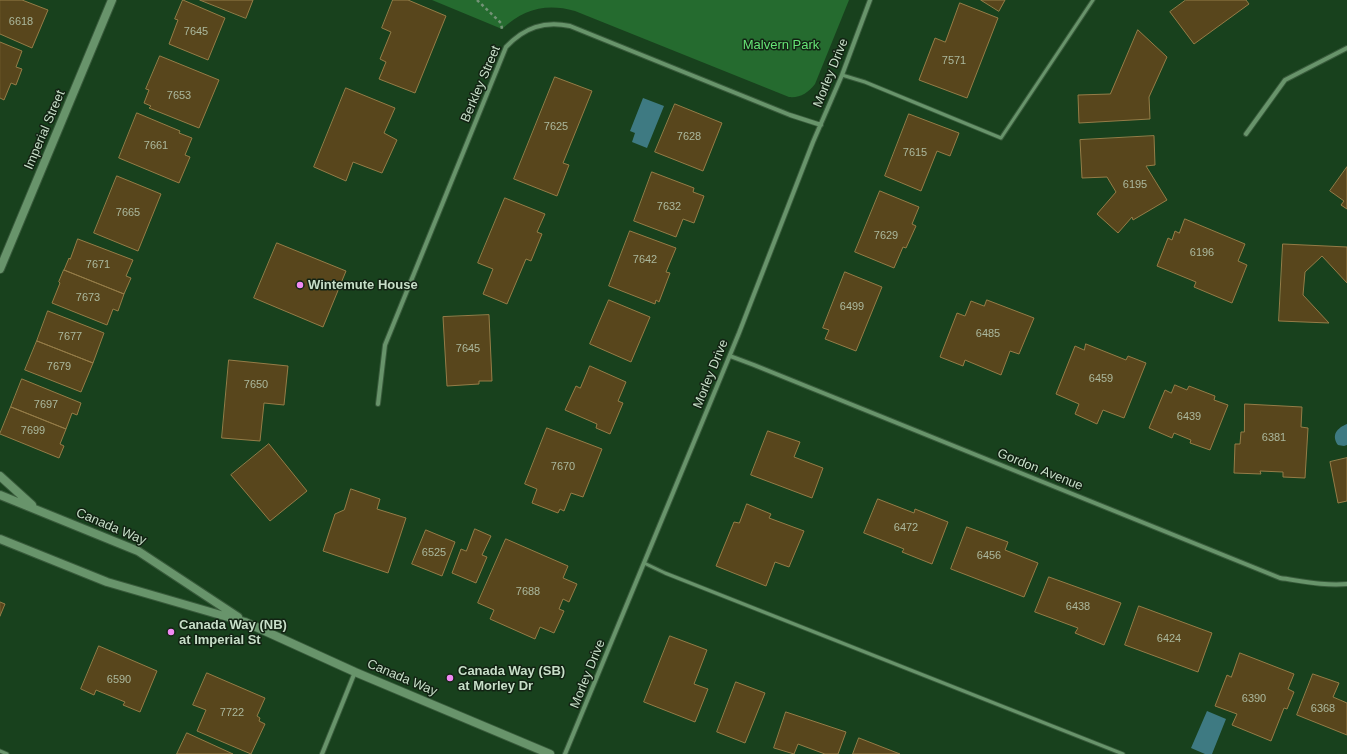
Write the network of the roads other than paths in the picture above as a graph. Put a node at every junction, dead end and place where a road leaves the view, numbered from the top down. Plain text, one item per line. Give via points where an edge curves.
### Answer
1 (112, 0) edge
2 (870, 0) edge
3 (1093, 0) edge
4 (1347, 48) edge
5 (842, 75) junction
6 (821, 125) junction
7 (1246, 134) dead end
8 (0, 268) edge
9 (730, 356) junction
10 (378, 404) dead end
11 (0, 476) edge
12 (0, 495) edge
13 (35, 509) junction
14 (0, 539) edge
15 (644, 563) junction
16 (1347, 584) edge
17 (245, 622) junction
18 (355, 672) junction
19 (0, 751) edge
20 (7, 754) edge
21 (322, 754) edge
22 (550, 754) edge
23 (565, 754) edge
24 (1123, 754) edge

1 - 8 main road, Imperial Street
2 - 5 street, Morley Drive
3 - 5 lane via 1001,138
4 - 7 street via 1285,80
5 - 6 street, Morley Drive
6 - 9 street, Morley Drive
6 - 10 street, Berkley Street via 790,115 570,26 546,24 523,32 506,47 385,345
9 - 15 street, Morley Drive
9 - 16 street, Gordon Avenue via 1280,578
11 - 13 main road
12 - 13 main road, Canada Way
13 - 17 main road, Canada Way via 138,551
14 - 17 main road, Canada Way via 107,582
15 - 23 street, Morley Drive
15 - 24 lane
17 - 18 main road, Canada Way
18 - 21 street
18 - 22 main road, Canada Way
19 - 20 lane

